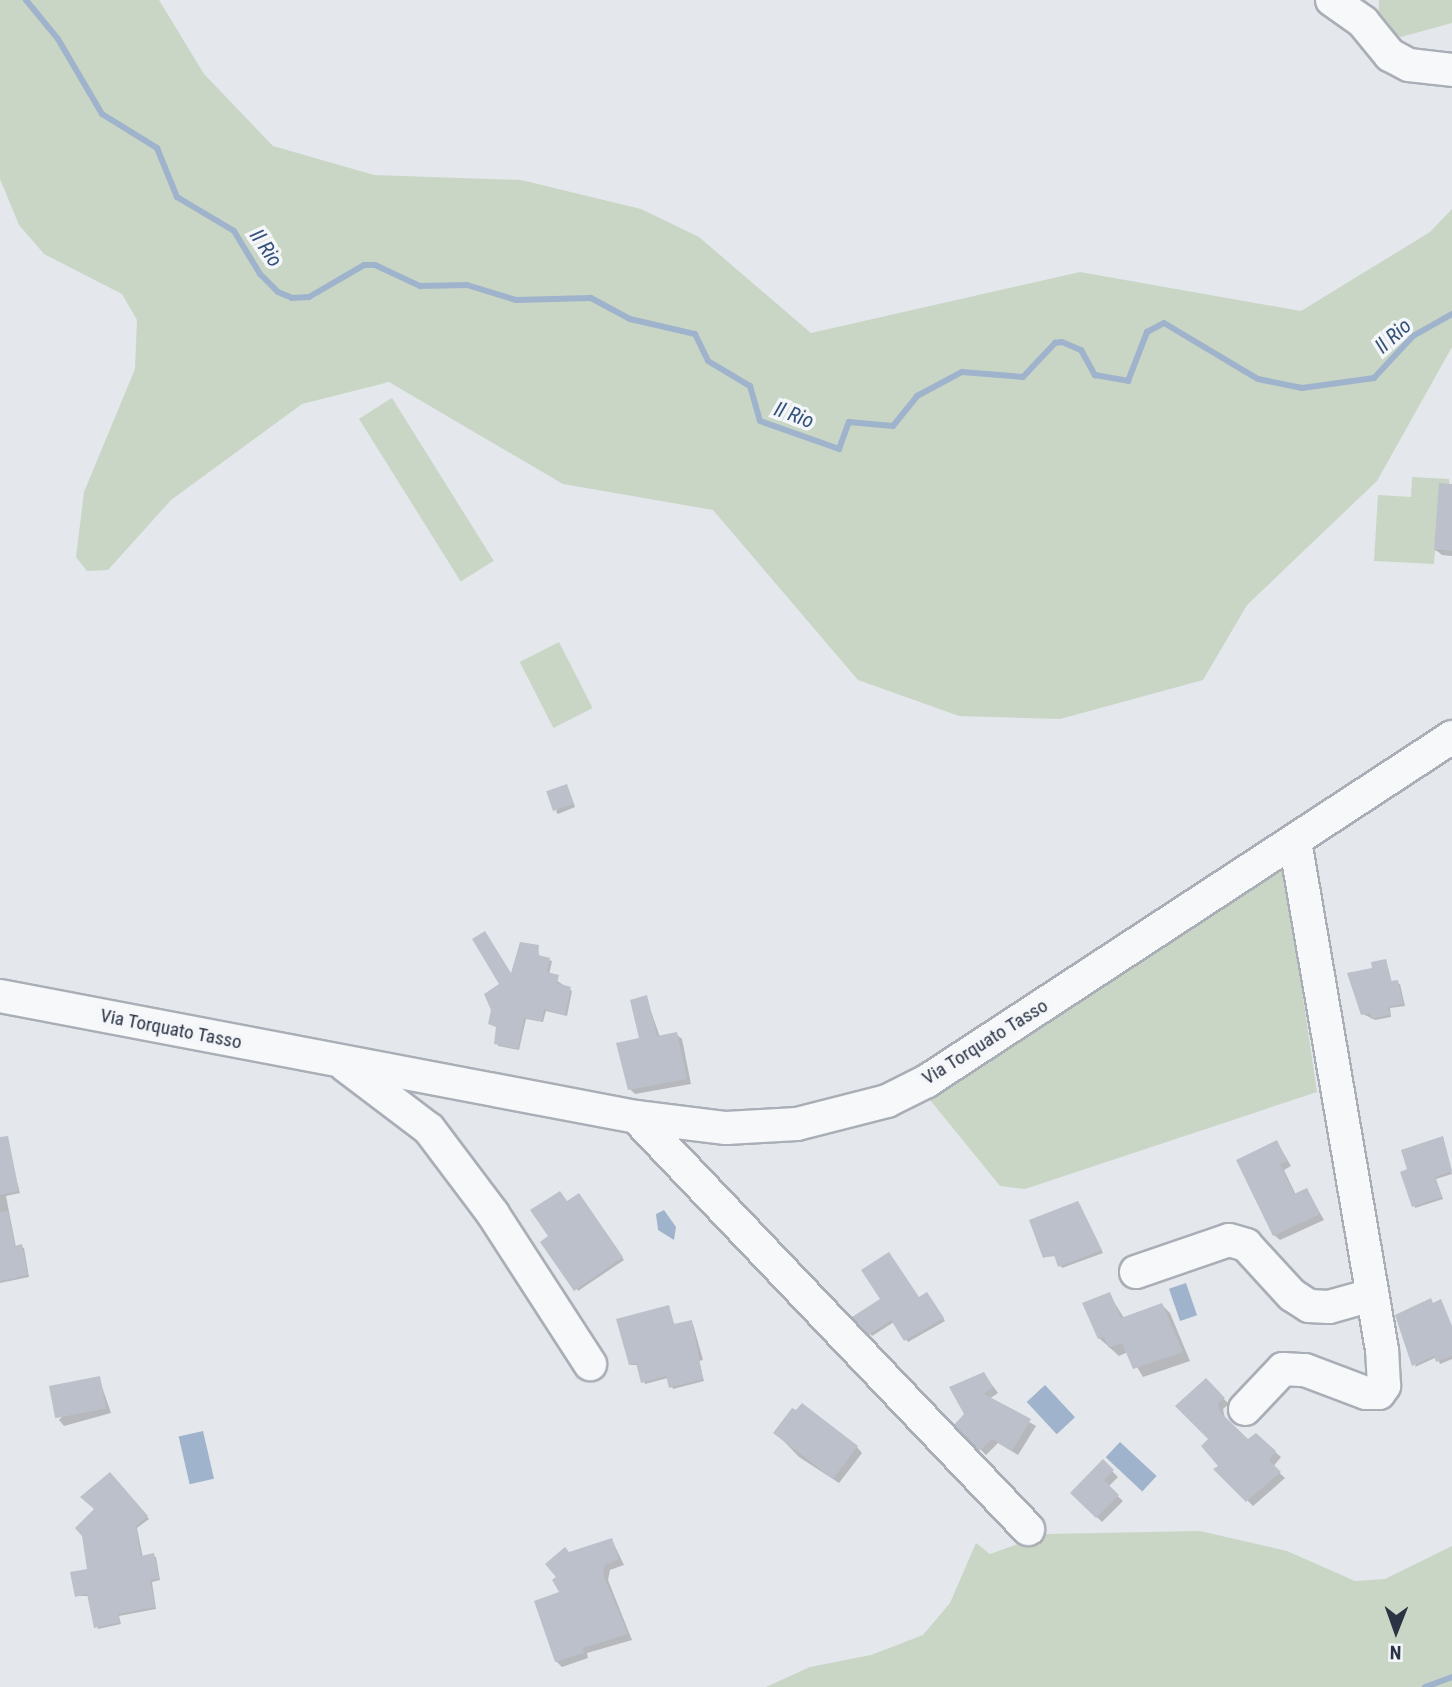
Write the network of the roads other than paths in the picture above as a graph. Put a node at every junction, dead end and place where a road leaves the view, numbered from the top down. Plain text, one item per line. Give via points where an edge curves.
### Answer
1 (1332, 0) edge
2 (1452, 70) edge
3 (1452, 737) edge
4 (1295, 841) junction
5 (0, 996) edge
6 (342, 1063) junction
7 (636, 1116) junction
8 (1136, 1272) dead end
9 (1372, 1295) junction
10 (590, 1364) dead end
11 (1245, 1409) dead end
12 (1028, 1529) dead end

1 - 2 street via 1363,22 1390,55 1409,65
3 - 4 street, Via Torquato Tasso
4 - 7 street, Via Torquato Tasso via 965,1058 887,1101 797,1124 726,1128
4 - 9 street
5 - 6 street, Via Torquato Tasso
6 - 7 street, Via Torquato Tasso
6 - 10 street, Via Torquato Tasso via 429,1129 493,1214
7 - 12 street
8 - 9 street via 1229,1240 1246,1245 1292,1295 1309,1306 1329,1307
9 - 11 street via 1382,1350 1384,1386 1379,1393 1305,1370 1283,1369

